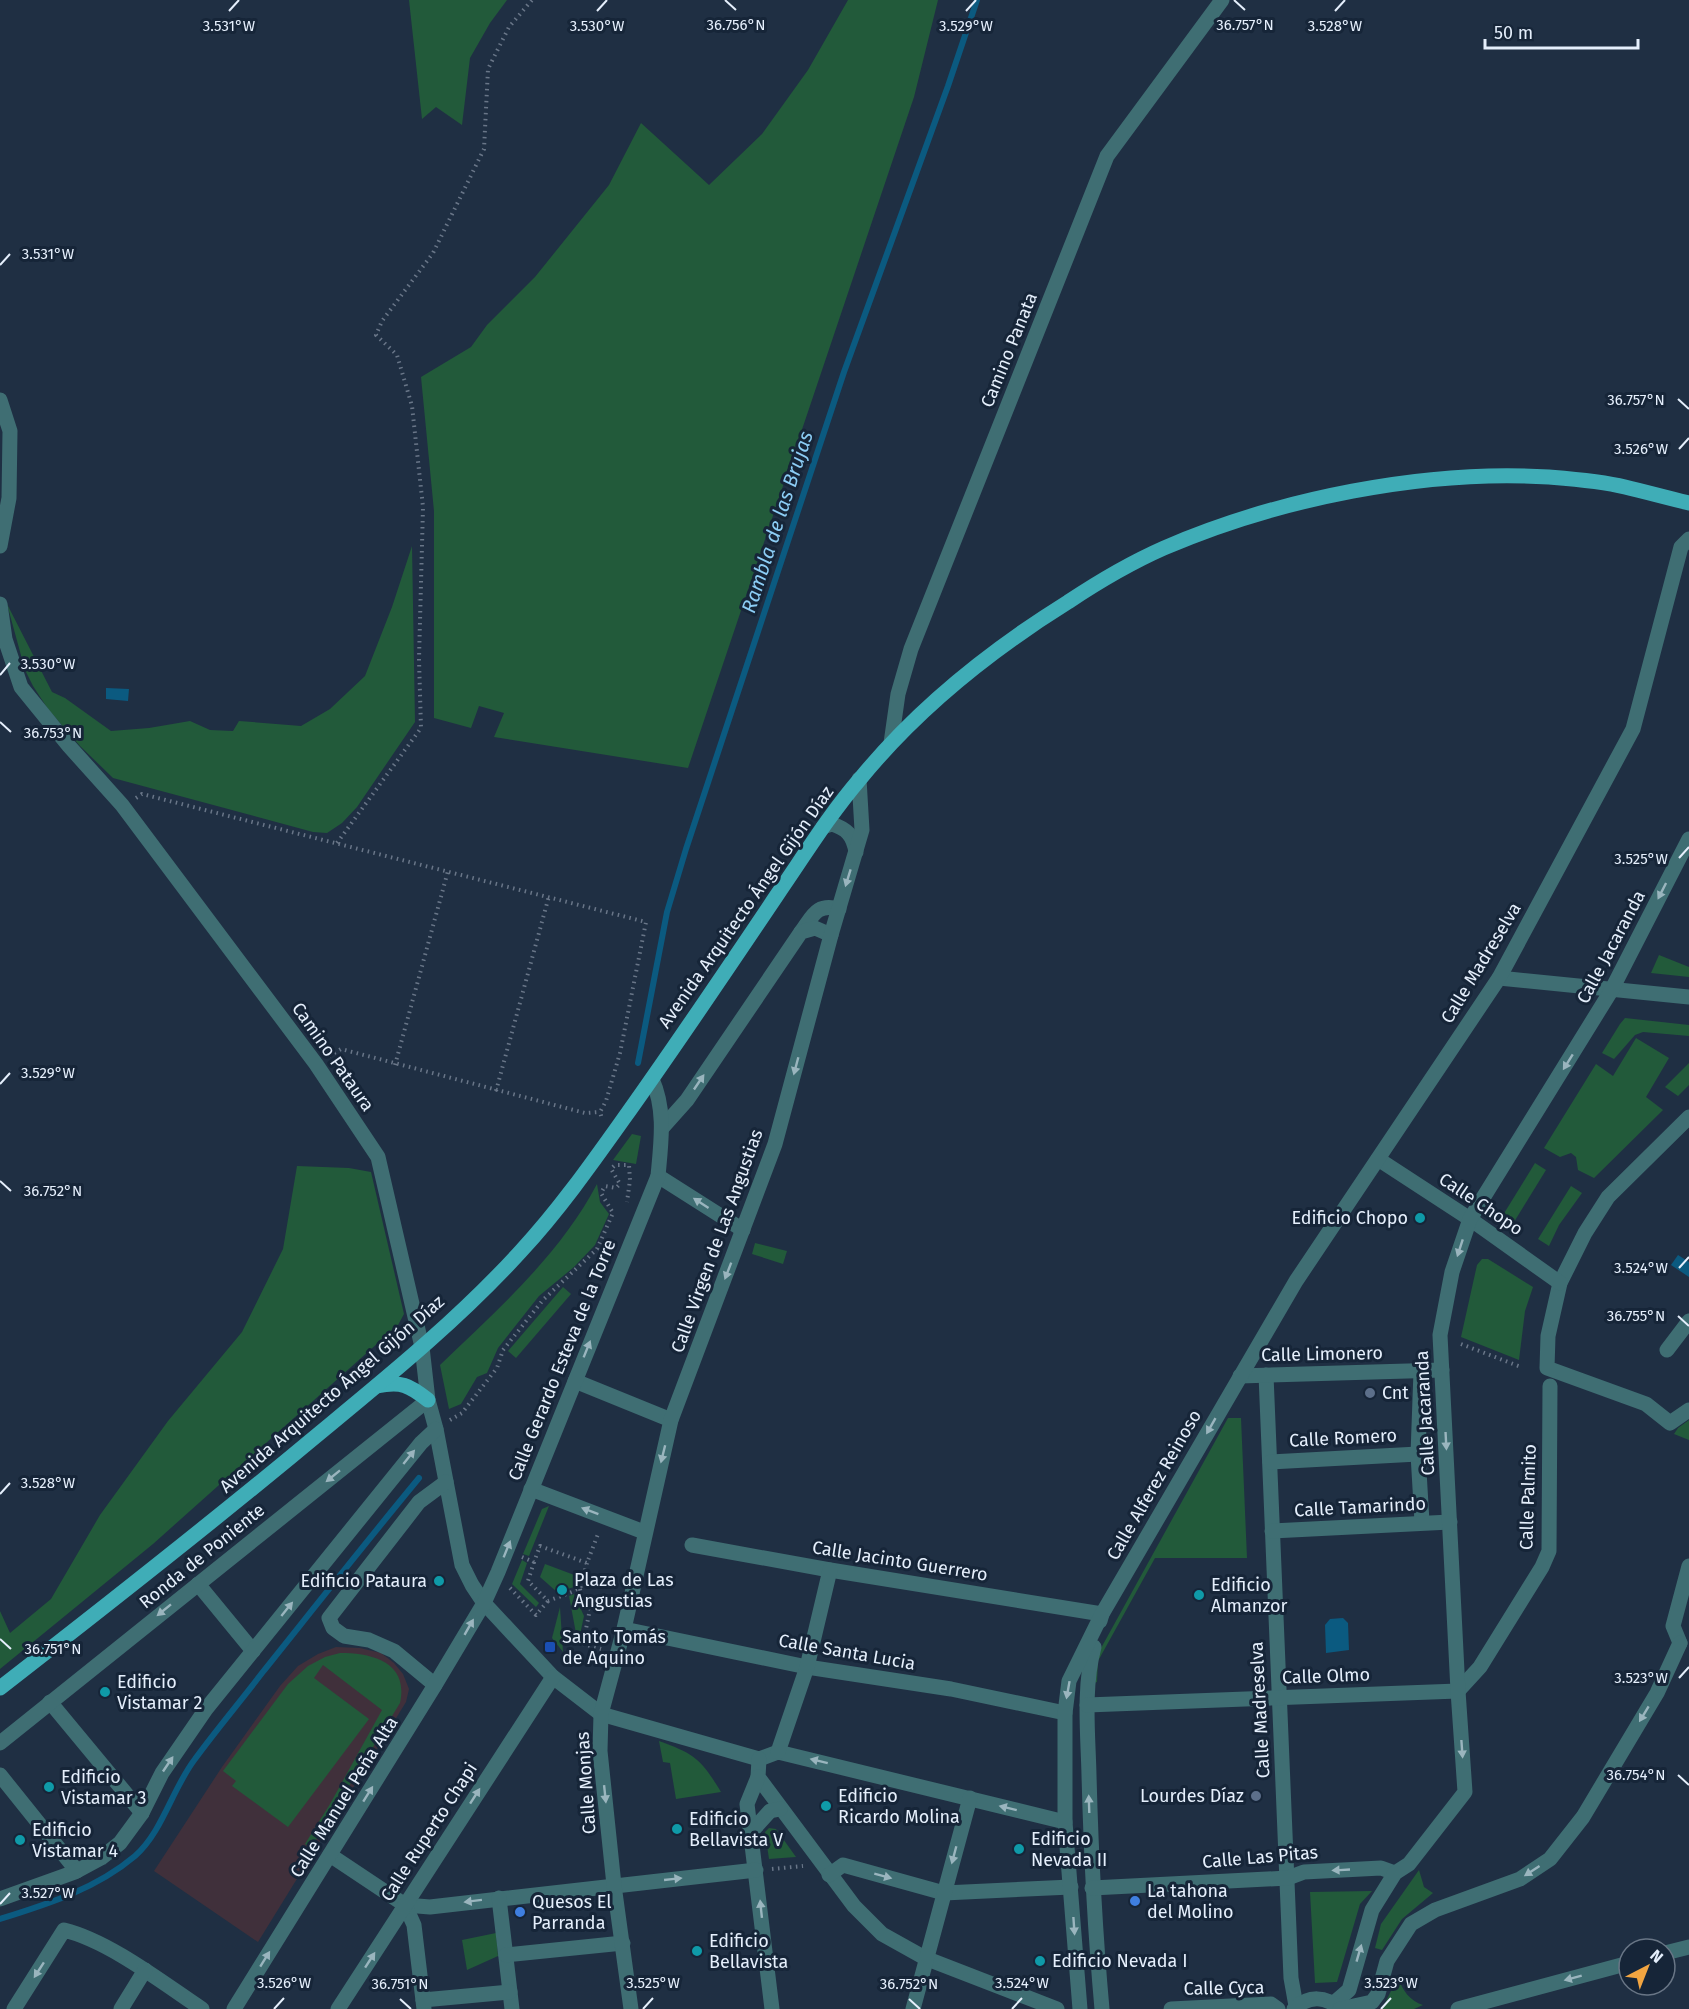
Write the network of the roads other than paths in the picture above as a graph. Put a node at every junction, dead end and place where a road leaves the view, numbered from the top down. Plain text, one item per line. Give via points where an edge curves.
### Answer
1 (1222, 0) edge
2 (0, 400) edge
3 (1689, 503) edge
4 (1689, 539) edge
5 (0, 546) edge
6 (0, 604) edge
7 (891, 743) junction
8 (859, 780) junction
9 (823, 827) junction
10 (1689, 839) edge
11 (856, 852) junction
12 (839, 909) junction
13 (801, 932) junction
14 (831, 935) junction
15 (1499, 978) junction
16 (1611, 991) junction
17 (1689, 997) edge
18 (652, 1079) junction
19 (1689, 1116) edge
20 (662, 1128) junction
21 (1378, 1159) junction
22 (658, 1176) junction
23 (1470, 1220) junction
24 (744, 1230) junction
25 (1560, 1283) junction
26 (1689, 1321) edge
27 (422, 1347) junction
28 (1667, 1350) dead end
29 (1442, 1370) junction
30 (1421, 1371) junction
31 (1266, 1375) junction
32 (1240, 1376) junction
33 (575, 1381) junction
34 (377, 1386) junction
35 (1550, 1386) dead end
36 (428, 1400) junction
37 (1689, 1410) edge
38 (671, 1420) junction
39 (436, 1429) junction
40 (1418, 1454) junction
41 (1270, 1462) junction
42 (446, 1482) junction
43 (531, 1489) junction
44 (1422, 1522) junction
45 (1450, 1522) junction
46 (1272, 1531) junction
47 (644, 1532) junction
48 (692, 1545) dead end
49 (1689, 1566) edge
50 (830, 1570) junction
51 (198, 1584) junction
52 (484, 1603) junction
53 (1102, 1614) junction
54 (624, 1629) junction
55 (1685, 1642) edge
56 (253, 1651) junction
57 (807, 1667) junction
58 (552, 1677) junction
59 (435, 1685) junction
60 (0, 1688) edge
61 (1458, 1691) junction
62 (1278, 1697) junction
63 (50, 1702) junction
64 (1087, 1705) junction
65 (1065, 1713) junction
66 (601, 1714) junction
67 (0, 1743) edge
68 (778, 1752) junction
69 (759, 1759) junction
70 (0, 1775) edge
71 (758, 1777) junction
72 (970, 1798) junction
73 (780, 1809) junction
74 (142, 1813) junction
75 (1065, 1822) junction
76 (752, 1831) junction
77 (330, 1855) junction
78 (756, 1870) junction
79 (77, 1871) junction
80 (1395, 1873) junction
81 (829, 1875) junction
82 (1288, 1878) junction
83 (614, 1885) junction
84 (1071, 1887) junction
85 (1092, 1888) junction
86 (944, 1893) junction
87 (499, 1898) junction
88 (0, 1899) edge
89 (405, 1905) junction
90 (623, 1943) junction
91 (506, 1955) junction
92 (925, 1958) junction
93 (1617, 1966) edge
94 (145, 1970) junction
95 (510, 1992) junction
96 (423, 2004) edge
97 (1338, 2007) edge
98 (1295, 2008) edge
99 (14, 2009) edge
100 (121, 2009) edge
101 (202, 2009) edge
102 (234, 2009) edge
103 (338, 2009) edge
104 (512, 2009) edge
105 (631, 2009) edge
106 (772, 2009) edge
107 (913, 2009) edge
108 (1057, 2009) edge
109 (1080, 2009) edge
110 (1102, 2009) edge
111 (1171, 2009) edge
112 (1278, 2009) edge
113 (1458, 2009) edge

1 - 7 street, Camino Panata via 1107,156 911,649 898,694
2 - 5 street via 10,431 9,498
3 - 7 main road, Avenida Arquitecto Ángel Gijón Díaz via 1619,485 1548,477 1474,476 1389,485 1307,501 1162,549 1094,585 978,664
4 - 15 street, Calle Madreselva via 1681,547 1633,729
6 - 27 street, Camino Pataura via 5,639 21,687 122,805 316,1064 378,1157
7 - 8 main road, Avenida Arquitecto Ángel Gijón Díaz
8 - 9 main road, Avenida Arquitecto Ángel Gijón Díaz
8 - 11 street, Calle Virgen de Las Angustias via 862,830
9 - 11 street via 831,824 842,828 854,839
9 - 18 main road, Avenida Arquitecto Ángel Gijón Díaz
10 -> 16 street, Calle Jacaranda
11 -> 12 street, Calle Virgen de Las Angustias
12 - 13 street via 828,906 817,910
12 - 14 street, Calle Virgen de Las Angustias
13 - 14 street via 815,928
20 -> 13 street via 687,1100
14 -> 24 street, Calle Virgen de Las Angustias via 775,1144
15 - 16 street
15 - 21 street, Calle Madreselva
16 - 17 street
16 -> 23 street, Calle Jacaranda
18 - 20 street, Calle Gerardo Esteva de la Torre via 658,1093
18 - 27 main road, Avenida Arquitecto Ángel Gijón Díaz via 570,1194 520,1253
19 - 25 street via 1608,1197
20 - 22 street, Calle Gerardo Esteva de la Torre
21 - 23 street, Calle Chopo
21 - 32 street, Calle Madreselva via 1296,1281
24 -> 22 street
33 -> 22 street, Calle Gerardo Esteva de la Torre
23 - 25 street, Calle Chopo
23 -> 29 street, Calle Jacaranda via 1452,1272 1440,1335
24 -> 38 street, Calle Virgen de Las Angustias
25 - 37 street via 1548,1336 1547,1368 1646,1404 1670,1423
26 - 28 street
27 - 34 main road, Avenida Arquitecto Ángel Gijón Díaz
27 - 36 street, Camino Pataura
29 - 30 street, Calle Limonero
29 -> 45 street, Calle Jacaranda
30 - 31 street, Calle Limonero
30 - 40 street, Calle Jacaranda
31 - 32 street, Calle Limonero
31 - 41 street, Calle Madreselva
32 -> 53 street, Calle Alferez Reinoso
33 - 38 street
33 - 43 street, Calle Gerardo Esteva de la Torre
34 - 36 main road via 405,1384
34 - 60 main road, Avenida Arquitecto Ángel Gijón Díaz
35 - 61 street, Calle Palmito via 1549,1551 1480,1667
36 - 39 street, Camino Pataura
36 -> 51 street, Ronda de Poniente
38 -> 47 street, Calle Virgen de Las Angustias
39 - 42 street, Camino Pataura
56 -> 39 street
40 - 41 street, Calle Romero
40 - 44 street, Calle Jacaranda
41 - 46 street, Calle Madreselva
42 - 52 street, Camino Pataura via 462,1565
42 - 59 street via 419,1502 330,1618 333,1628 344,1636 369,1640 394,1651
47 -> 43 street
52 -> 43 street, Calle Gerardo Esteva de la Torre
44 - 45 street, Calle Tamarindo
44 - 46 street, Calle Tamarindo
45 - 61 street, Calle Jacaranda
46 - 62 street, Calle Madreselva
47 - 54 street, Calle Virgen de Las Angustias
48 - 50 street, Calle Jacinto Guerrero
49 - 55 street via 1673,1626
50 - 53 street, Calle Jacinto Guerrero
50 - 57 street
51 - 56 street
51 -> 63 street, Ronda de Poniente
52 - 58 street, Calle Monjas
59 -> 52 street, Calle Manuel Peña Alta
53 - 64 street, Calle Alferez Reinoso via 1089,1664
53 -> 65 street, Calle Alferez Reinoso via 1069,1681
54 - 57 street, Calle Santa Lucia
54 - 66 street, Calle Virgen de Las Angustias
55 -> 97 street via 1589,1807 1550,1859 1520,1879 1434,1910 1411,1924 1387,1961 1372,2002
74 -> 56 street via 162,1773
57 - 65 street, Calle Santa Lucia via 951,1689
57 - 68 street
58 - 66 street, Calle Monjas
89 -> 58 street, Calle Ruperto Chapi
77 -> 59 street, Calle Manuel Peña Alta
61 - 62 street, Calle Olmo
61 -> 80 street, Calle Jacaranda via 1466,1792 1410,1864
62 - 64 street, Calle Olmo
62 - 82 street, Calle Madreselva
63 - 67 street, Ronda de Poniente
63 - 74 street
85 -> 64 street, Calle Alferez Reinoso
65 - 75 street, Calle Alferez Reinoso
66 - 69 street
66 -> 83 street, Calle Monjas via 600,1751
68 - 69 street
72 -> 68 street
69 - 71 street
70 - 79 street
71 - 73 street
71 - 76 street via 747,1803
75 -> 72 street
72 -> 86 street
73 - 76 street via 770,1811
73 - 81 street
74 - 79 street via 120,1843
75 - 84 street, Calle Alferez Reinoso
76 - 78 street
77 - 89 street
102 -> 77 street, Calle Manuel Peña Alta
83 -> 78 street
106 -> 78 street
79 - 88 street
80 -> 82 street, Calle Las Pitas via 1381,1868 1304,1872
97 -> 80 street, Calle Jacaranda via 1349,1989 1372,1910
81 -> 86 street via 843,1865
81 - 92 street via 882,1934
82 - 85 street, Calle Las Pitas
82 - 98 street, Calle Madreselva
83 - 87 street
83 - 90 street, Calle Monjas
84 - 86 street
84 -> 109 street, Calle Alferez Reinoso
85 - 110 street, Calle Alferez Reinoso
86 - 92 street
87 -> 89 street via 430,1907
87 - 91 street
89 - 96 street via 414,1925
103 -> 89 street, Calle Ruperto Chapi
90 - 91 street
90 - 105 street, Calle Monjas
91 - 95 street
92 - 107 street
92 - 108 street
93 -> 113 street
94 -> 99 street via 83,1935 64,1930
94 - 100 street
94 - 101 street
95 - 96 street
95 - 104 street
97 - 98 street via 1315,1998
111 - 112 street, Calle Cyca via 1271,2004

